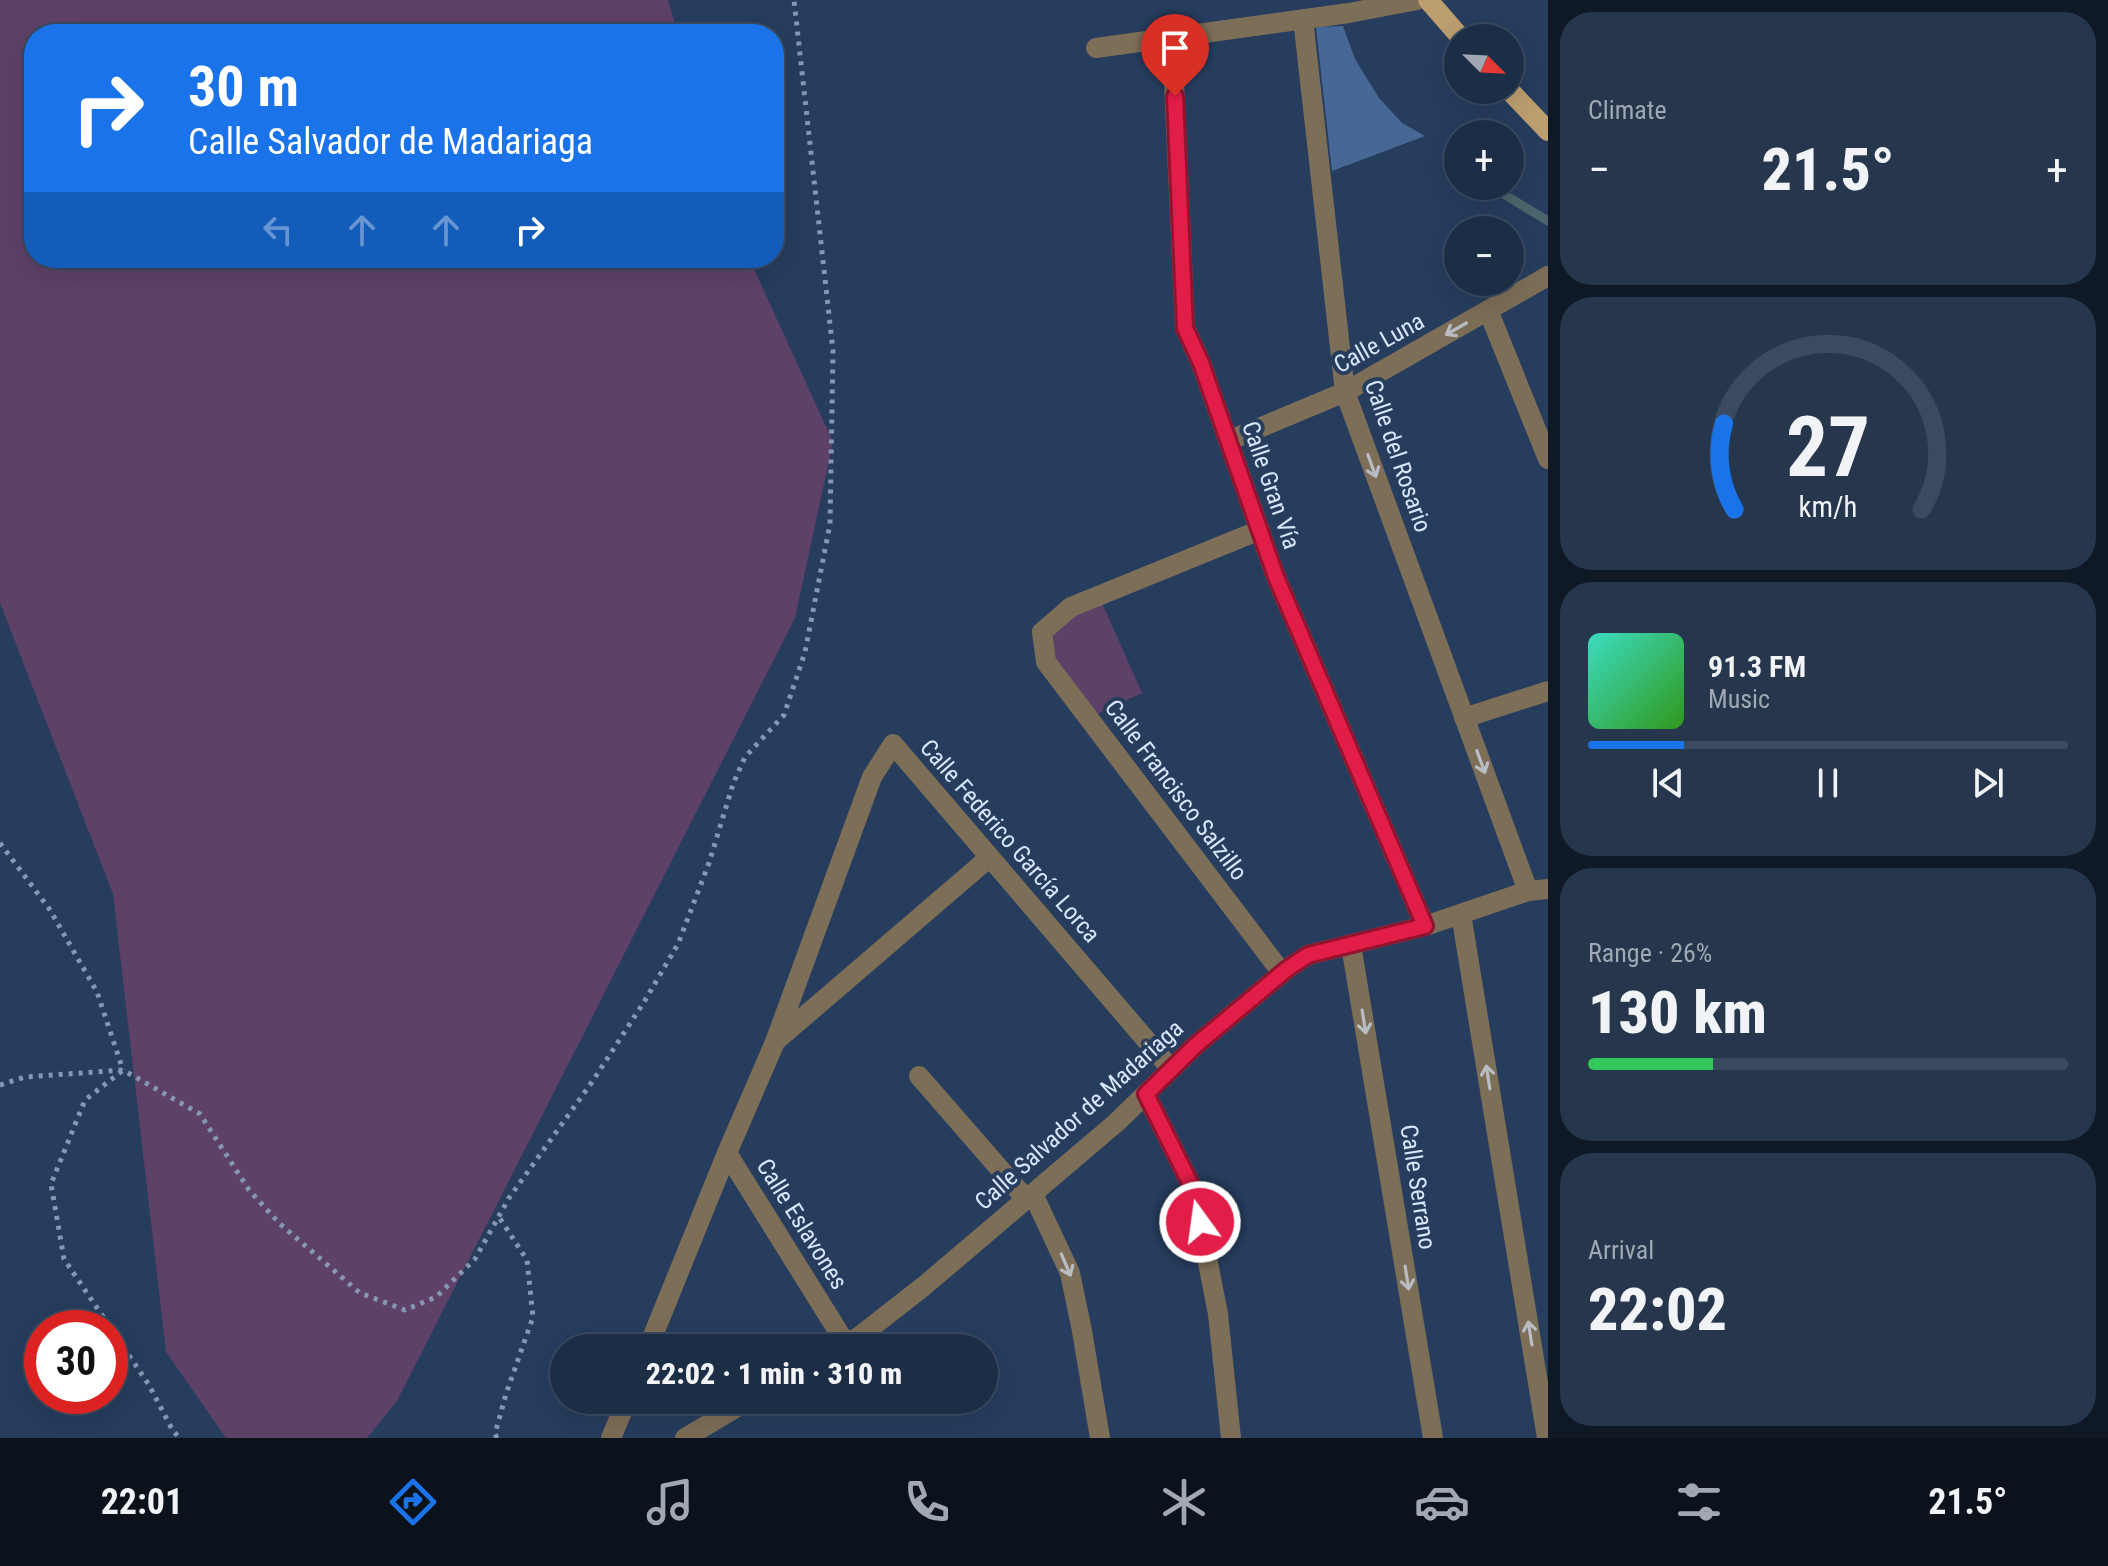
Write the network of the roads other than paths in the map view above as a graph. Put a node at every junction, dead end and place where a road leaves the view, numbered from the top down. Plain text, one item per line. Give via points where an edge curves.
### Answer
1 (1417, 0) edge
2 (1428, 0) edge
3 (1303, 19) junction
4 (1449, 24) edge
5 (1172, 37) junction
6 (1096, 48) dead end
7 (1522, 104) edge
8 (1548, 131) edge
9 (1548, 276) edge
10 (1488, 310) junction
11 (1345, 392) junction
12 (1228, 441) junction
13 (1548, 459) edge
14 (1260, 530) junction
15 (1548, 691) edge
16 (1464, 718) junction
17 (990, 857) junction
18 (1538, 890) edge
19 (1461, 914) junction
20 (1425, 926) junction
21 (1351, 945) junction
22 (1282, 973) junction
23 (775, 1042) junction
24 (1171, 1069) junction
25 (919, 1076) dead end
26 (1146, 1094) junction
27 (727, 1153) junction
28 (1030, 1197) junction
29 (654, 1334) edge
30 (835, 1334) edge
31 (863, 1334) edge
32 (621, 1414) edge
33 (725, 1414) edge
34 (611, 1438) edge
35 (685, 1438) edge
36 (1100, 1438) edge
37 (1231, 1438) edge
38 (1433, 1438) edge
39 (1547, 1438) edge

1 - 3 street
2 - 4 main road
3 - 5 street
3 - 11 street, Calle del Rosario
5 - 6 street
5 - 12 street, Calle Gran Vía via 1185,328
7 - 8 main road
9 - 10 street, Calle Luna
10 -> 11 street, Calle Luna
10 - 13 street
11 - 12 street, Calle Luna
11 -> 16 street, Calle del Rosario
12 - 14 street, Calle Gran Vía
14 - 20 street, Calle Gran Vía
14 - 22 street, Calle Francisco Salzillo via 1071,607 1042,632 1046,662
15 - 16 street
16 -> 18 street, Calle del Rosario
17 - 23 street
17 - 23 street, Calle Federico García Lorca via 893,744 872,777
17 - 24 street, Calle Federico García Lorca
18 - 19 street, Calle Salvador de Madariaga
19 - 20 street, Calle Salvador de Madariaga
39 -> 19 street
20 - 21 street, Calle Salvador de Madariaga
21 - 22 street, Calle Salvador de Madariaga via 1308,955
21 -> 38 street, Calle Serrano
22 - 24 street, Calle Salvador de Madariaga
23 - 27 street, Calle Eslavones
24 - 26 street, Calle Salvador de Madariaga
25 - 28 street
26 - 28 street, Calle Salvador de Madariaga
26 - 37 street via 1194,1191 1218,1314
27 - 29 street
27 - 30 street, Calle Eslavones
28 - 31 street, Calle Salvador de Madariaga
28 -> 36 street via 1070,1273
32 - 34 street
33 - 35 street

